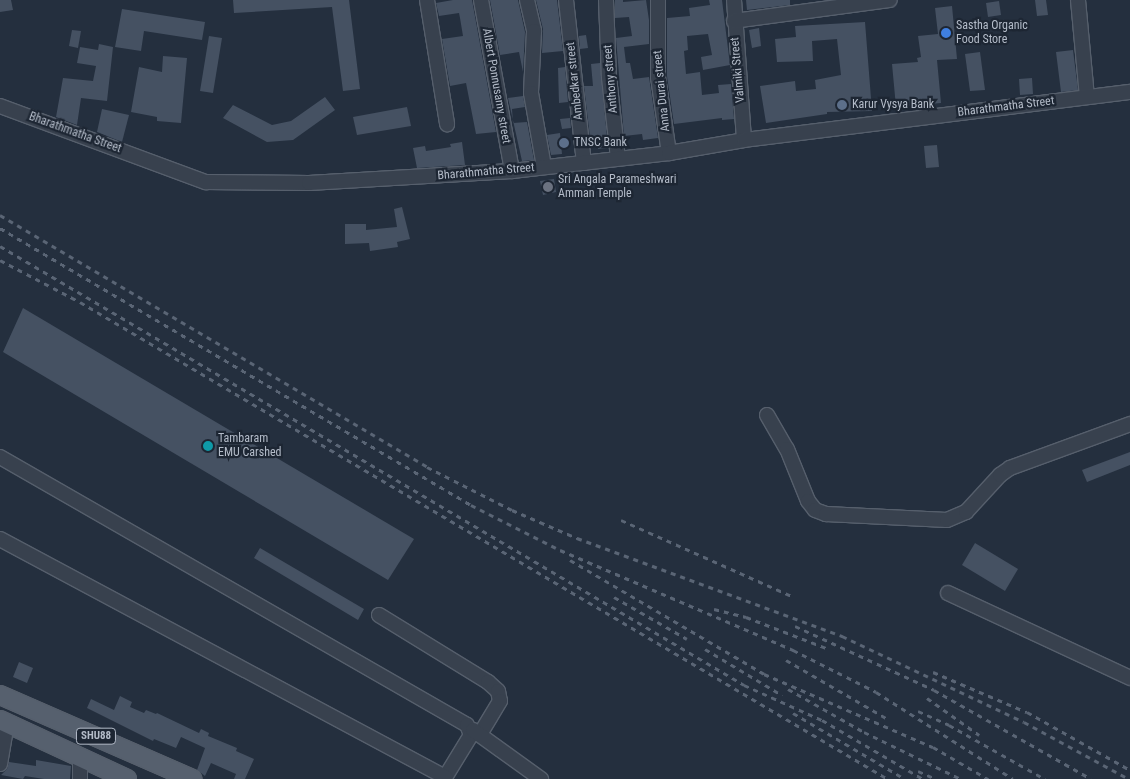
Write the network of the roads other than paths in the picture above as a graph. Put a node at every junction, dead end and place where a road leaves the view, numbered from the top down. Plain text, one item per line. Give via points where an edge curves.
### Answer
1 (427, 0) edge
2 (481, 0) edge
3 (527, 0) edge
4 (566, 0) edge
5 (606, 0) edge
6 (658, 0) edge
7 (734, 0) edge
8 (890, 0) edge
9 (1078, 0) edge
10 (734, 21) junction
11 (1130, 92) edge
12 (1087, 97) junction
13 (0, 106) edge
14 (447, 124) dead end
15 (744, 140) junction
16 (669, 153) junction
17 (618, 158) junction
18 (584, 162) junction
19 (544, 166) junction
20 (512, 171) junction
21 (767, 415) dead end
22 (1130, 424) edge
23 (0, 457) edge
24 (0, 538) edge
25 (948, 593) dead end
26 (379, 616) dead end
27 (1130, 678) edge
28 (0, 695) edge
29 (3, 722) edge
30 (467, 725) junction
31 (480, 734) junction
32 (80, 757) junction
33 (0, 764) edge
34 (444, 778) edge
35 (80, 779) edge
36 (127, 779) edge
37 (192, 779) edge
38 (541, 779) edge

1 - 14 street
2 - 20 street, Albert Ponnusamy street
3 - 19 street via 534,31 531,93
4 - 18 street, Ambedkar street
5 - 17 street, Anthony street via 609,77
6 - 16 street, Anna Durai street via 658,78
7 - 10 street, Valmiki Street
8 - 10 street
9 - 12 street
10 - 15 street, Valmiki Street
11 - 12 street, Bharathmatha Street
12 - 15 street, Bharathmatha Street
13 - 20 street, Bharathmatha Street via 206,182 350,182
15 - 16 street, Bharathmatha Street
16 - 17 street, Bharathmatha Street
17 - 18 street, Bharathmatha Street
18 - 19 street, Bharathmatha Street
19 - 20 street, Bharathmatha Street
21 - 22 street via 787,450 808,502 815,510 826,514 947,520 966,512 1010,468
23 - 30 street
24 - 34 street
25 - 27 street
26 - 31 street via 498,691 500,701
28 - 37 main road, SHU88
29 - 32 main road, SHU88
29 - 33 street
30 - 31 street
30 - 34 street via 471,734
31 - 38 street
32 - 35 street
32 - 36 main road, SHU88

